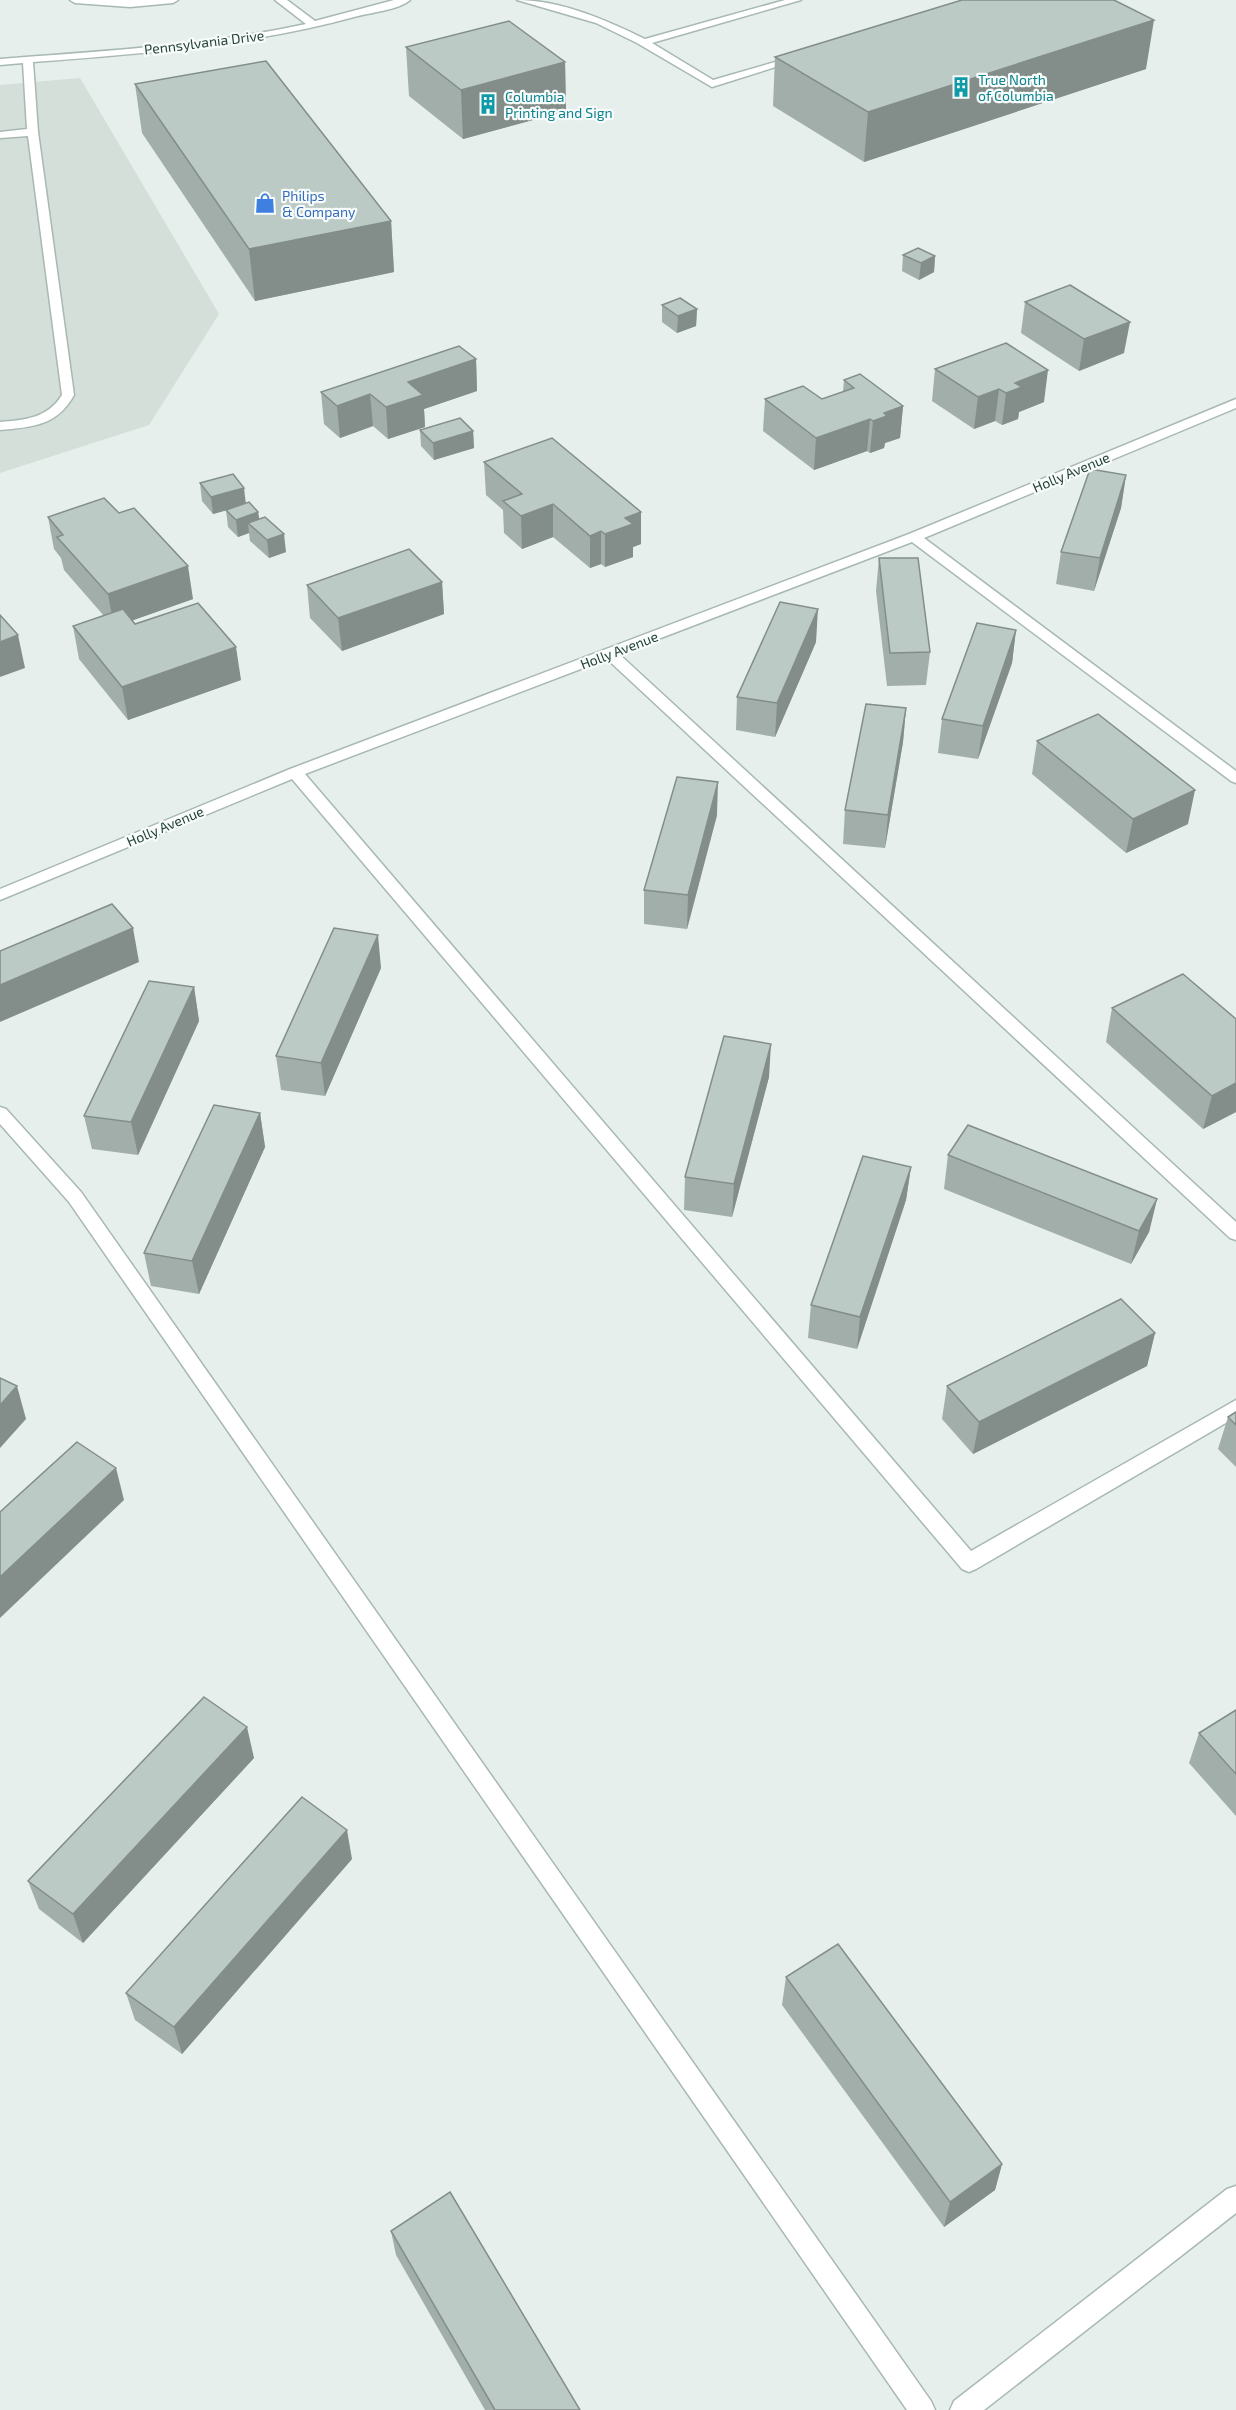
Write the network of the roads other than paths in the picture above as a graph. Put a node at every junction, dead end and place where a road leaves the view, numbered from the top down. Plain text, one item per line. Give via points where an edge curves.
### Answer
1 (75, 0) edge
2 (173, 0) edge
3 (280, 0) edge
4 (405, 0) edge
5 (522, 0) edge
6 (796, 0) edge
7 (314, 25) junction
8 (642, 43) junction
9 (802, 57) edge
10 (28, 60) junction
11 (0, 62) edge
12 (33, 132) junction
13 (0, 135) edge
14 (1236, 403) edge
15 (0, 426) edge
16 (914, 537) junction
17 (610, 654) junction
18 (295, 772) junction
19 (1236, 778) edge
20 (0, 895) edge
21 (0, 1113) edge
22 (1236, 1233) edge
23 (1236, 1408) edge
24 (1236, 2198) edge
25 (922, 2410) edge
26 (963, 2410) edge

1 - 2 street via 130,4
3 - 7 street
4 - 7 street, Pennsylvania Drive
5 - 8 street via 600,21
6 - 8 street
7 - 10 street, Pennsylvania Drive via 245,39
8 - 9 street via 712,84
10 - 11 street, Pennsylvania Drive
10 - 12 street
12 - 13 street
12 - 15 street via 68,395 62,408 38,421
14 - 16 street, Holly Avenue
16 - 17 street, Holly Avenue
16 - 19 street
17 - 18 street, Holly Avenue
17 - 22 street
18 - 20 street, Holly Avenue
18 - 23 street via 969,1563
21 - 25 street via 75,1197
24 - 26 street

